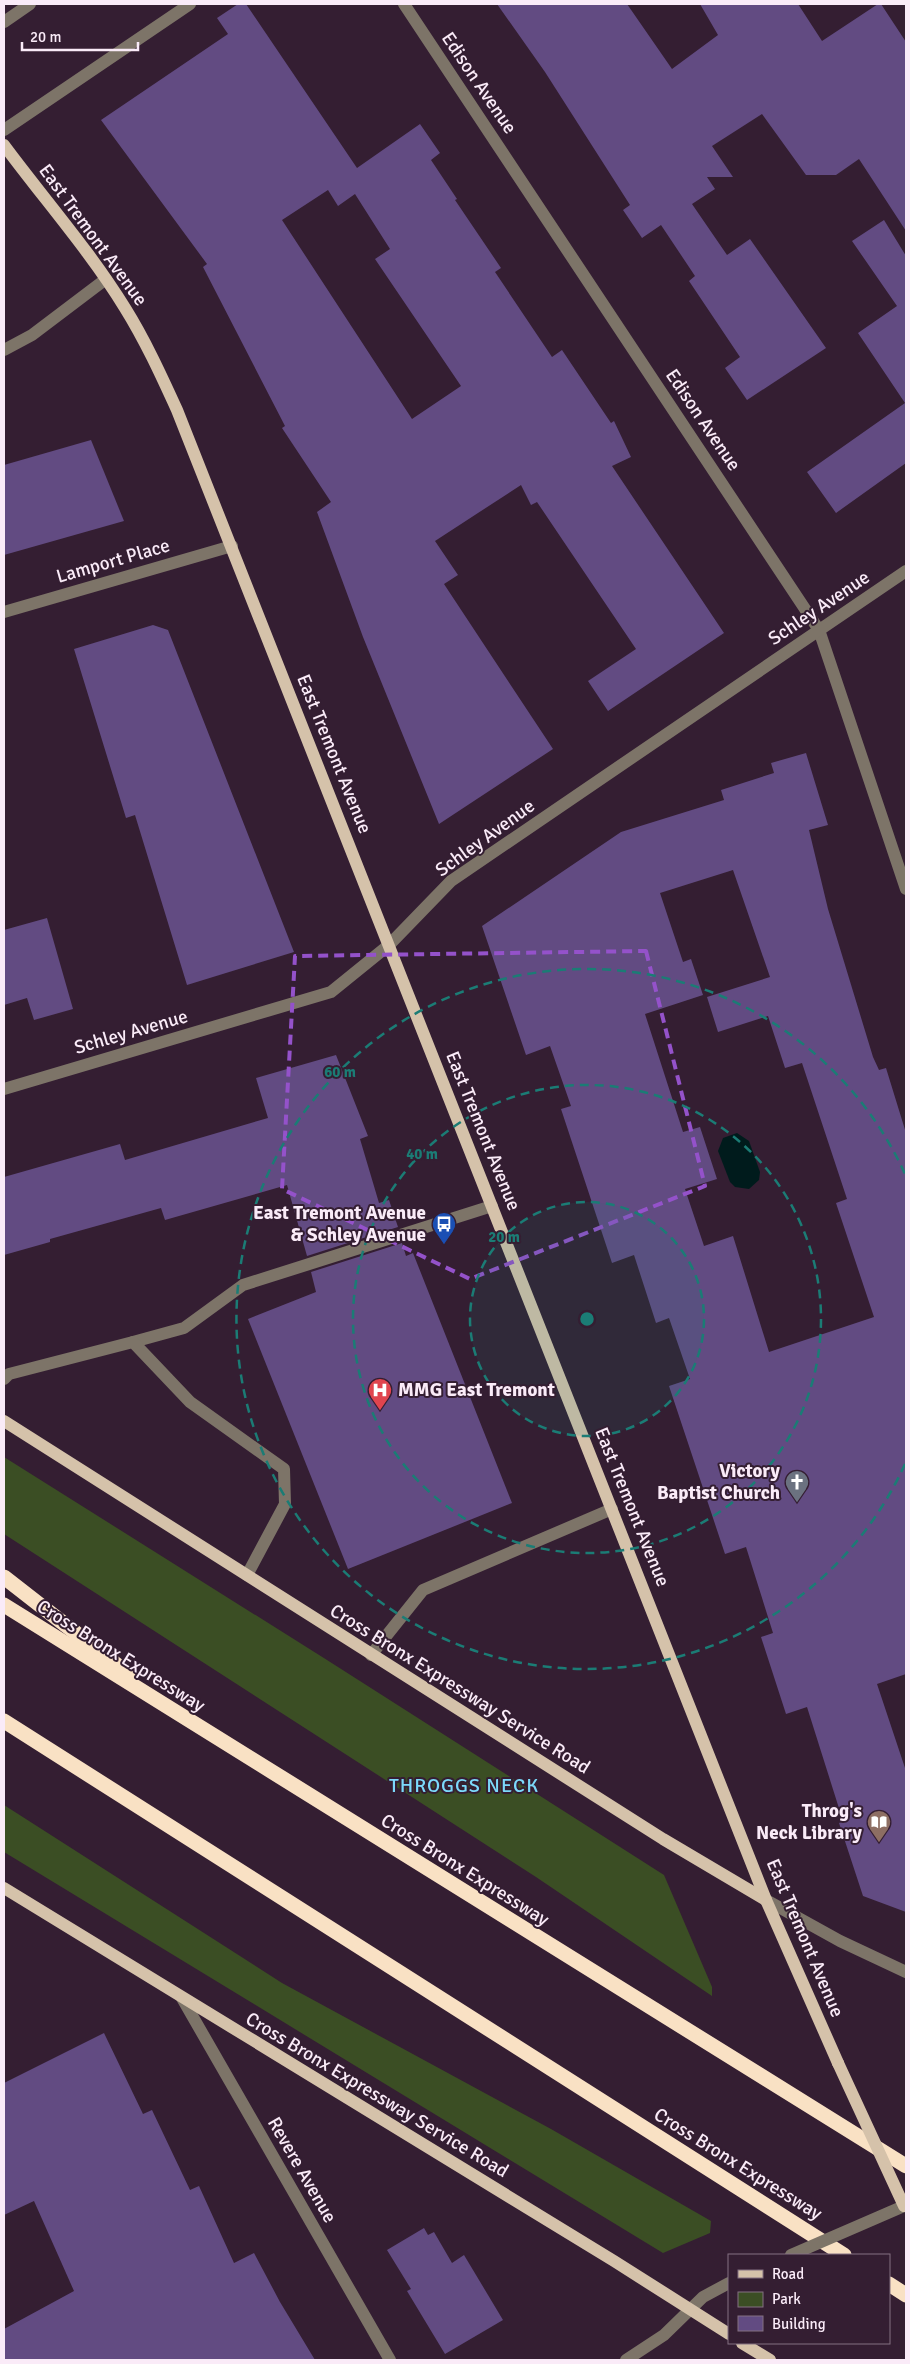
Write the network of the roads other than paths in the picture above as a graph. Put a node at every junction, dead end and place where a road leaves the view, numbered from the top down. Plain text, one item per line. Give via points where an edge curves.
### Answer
1 (30, 4) edge
2 (190, 4) edge
3 (404, 4) edge
4 (4, 22) edge
5 (4, 130) edge
6 (4, 145) edge
7 (106, 279) junction
8 (4, 350) edge
9 (232, 546) junction
10 (906, 571) edge
11 (4, 612) edge
12 (819, 630) junction
13 (906, 890) edge
14 (389, 945) junction
15 (4, 1089) edge
16 (492, 1206) junction
17 (133, 1342) junction
18 (4, 1380) edge
19 (4, 1421) edge
20 (612, 1509) junction
21 (247, 1575) junction
22 (4, 1577) edge
23 (4, 1605) edge
24 (371, 1655) junction
25 (4, 1721) edge
26 (202, 1730) junction
27 (4, 1888) edge
28 (766, 1900) junction
29 (906, 1972) edge
30 (182, 1998) junction
31 (906, 2166) edge
32 (905, 2208) edge
33 (793, 2254) edge
34 (842, 2254) edge
35 (728, 2284) edge
36 (890, 2285) edge
37 (906, 2295) edge
38 (690, 2310) junction
39 (728, 2333) edge
40 (744, 2344) edge
41 (390, 2360) edge
42 (626, 2360) edge
43 (770, 2360) edge

1 - 4 street
2 - 5 street
3 - 12 street, Edison Avenue
6 - 7 main road, East Tremont Avenue
7 - 8 street via 32,335
7 - 9 main road, East Tremont Avenue via 161,374
9 - 11 street, Lamport Place
9 - 14 main road, East Tremont Avenue
10 - 12 street, Schley Avenue
12 - 13 street, Edison Avenue
12 - 14 street, Schley Avenue via 451,881
14 - 15 street, Schley Avenue via 331,992
14 - 16 main road, East Tremont Avenue
16 - 17 street via 243,1284 184,1328
16 - 20 main road, East Tremont Avenue
17 - 18 street via 9,1374
17 - 21 street via 190,1402 284,1469 285,1504
19 - 21 main road, Cross Bronx Expressway Service Road
20 - 24 street via 423,1590
20 - 28 main road, East Tremont Avenue
21 - 24 main road, Cross Bronx Expressway Service Road
22 - 26 highway
23 - 26 highway, Cross Bronx Expressway
24 - 28 main road, Cross Bronx Expressway Service Road
25 - 34 highway, Cross Bronx Expressway
26 - 31 highway, Cross Bronx Expressway
27 - 30 main road, Cross Bronx Expressway Service Road
28 - 29 street, Cross Bronx Expressway Service Road via 840,1942
28 - 32 main road, East Tremont Avenue, bridge
30 - 38 main road, Cross Bronx Expressway Service Road
30 - 41 street, Revere Avenue
32 - 33 street, bridge
35 - 38 street via 703,2297
36 - 37 highway
38 - 39 main road, Cross Bronx Expressway Service Road
38 - 42 street via 655,2342
40 - 43 main road

